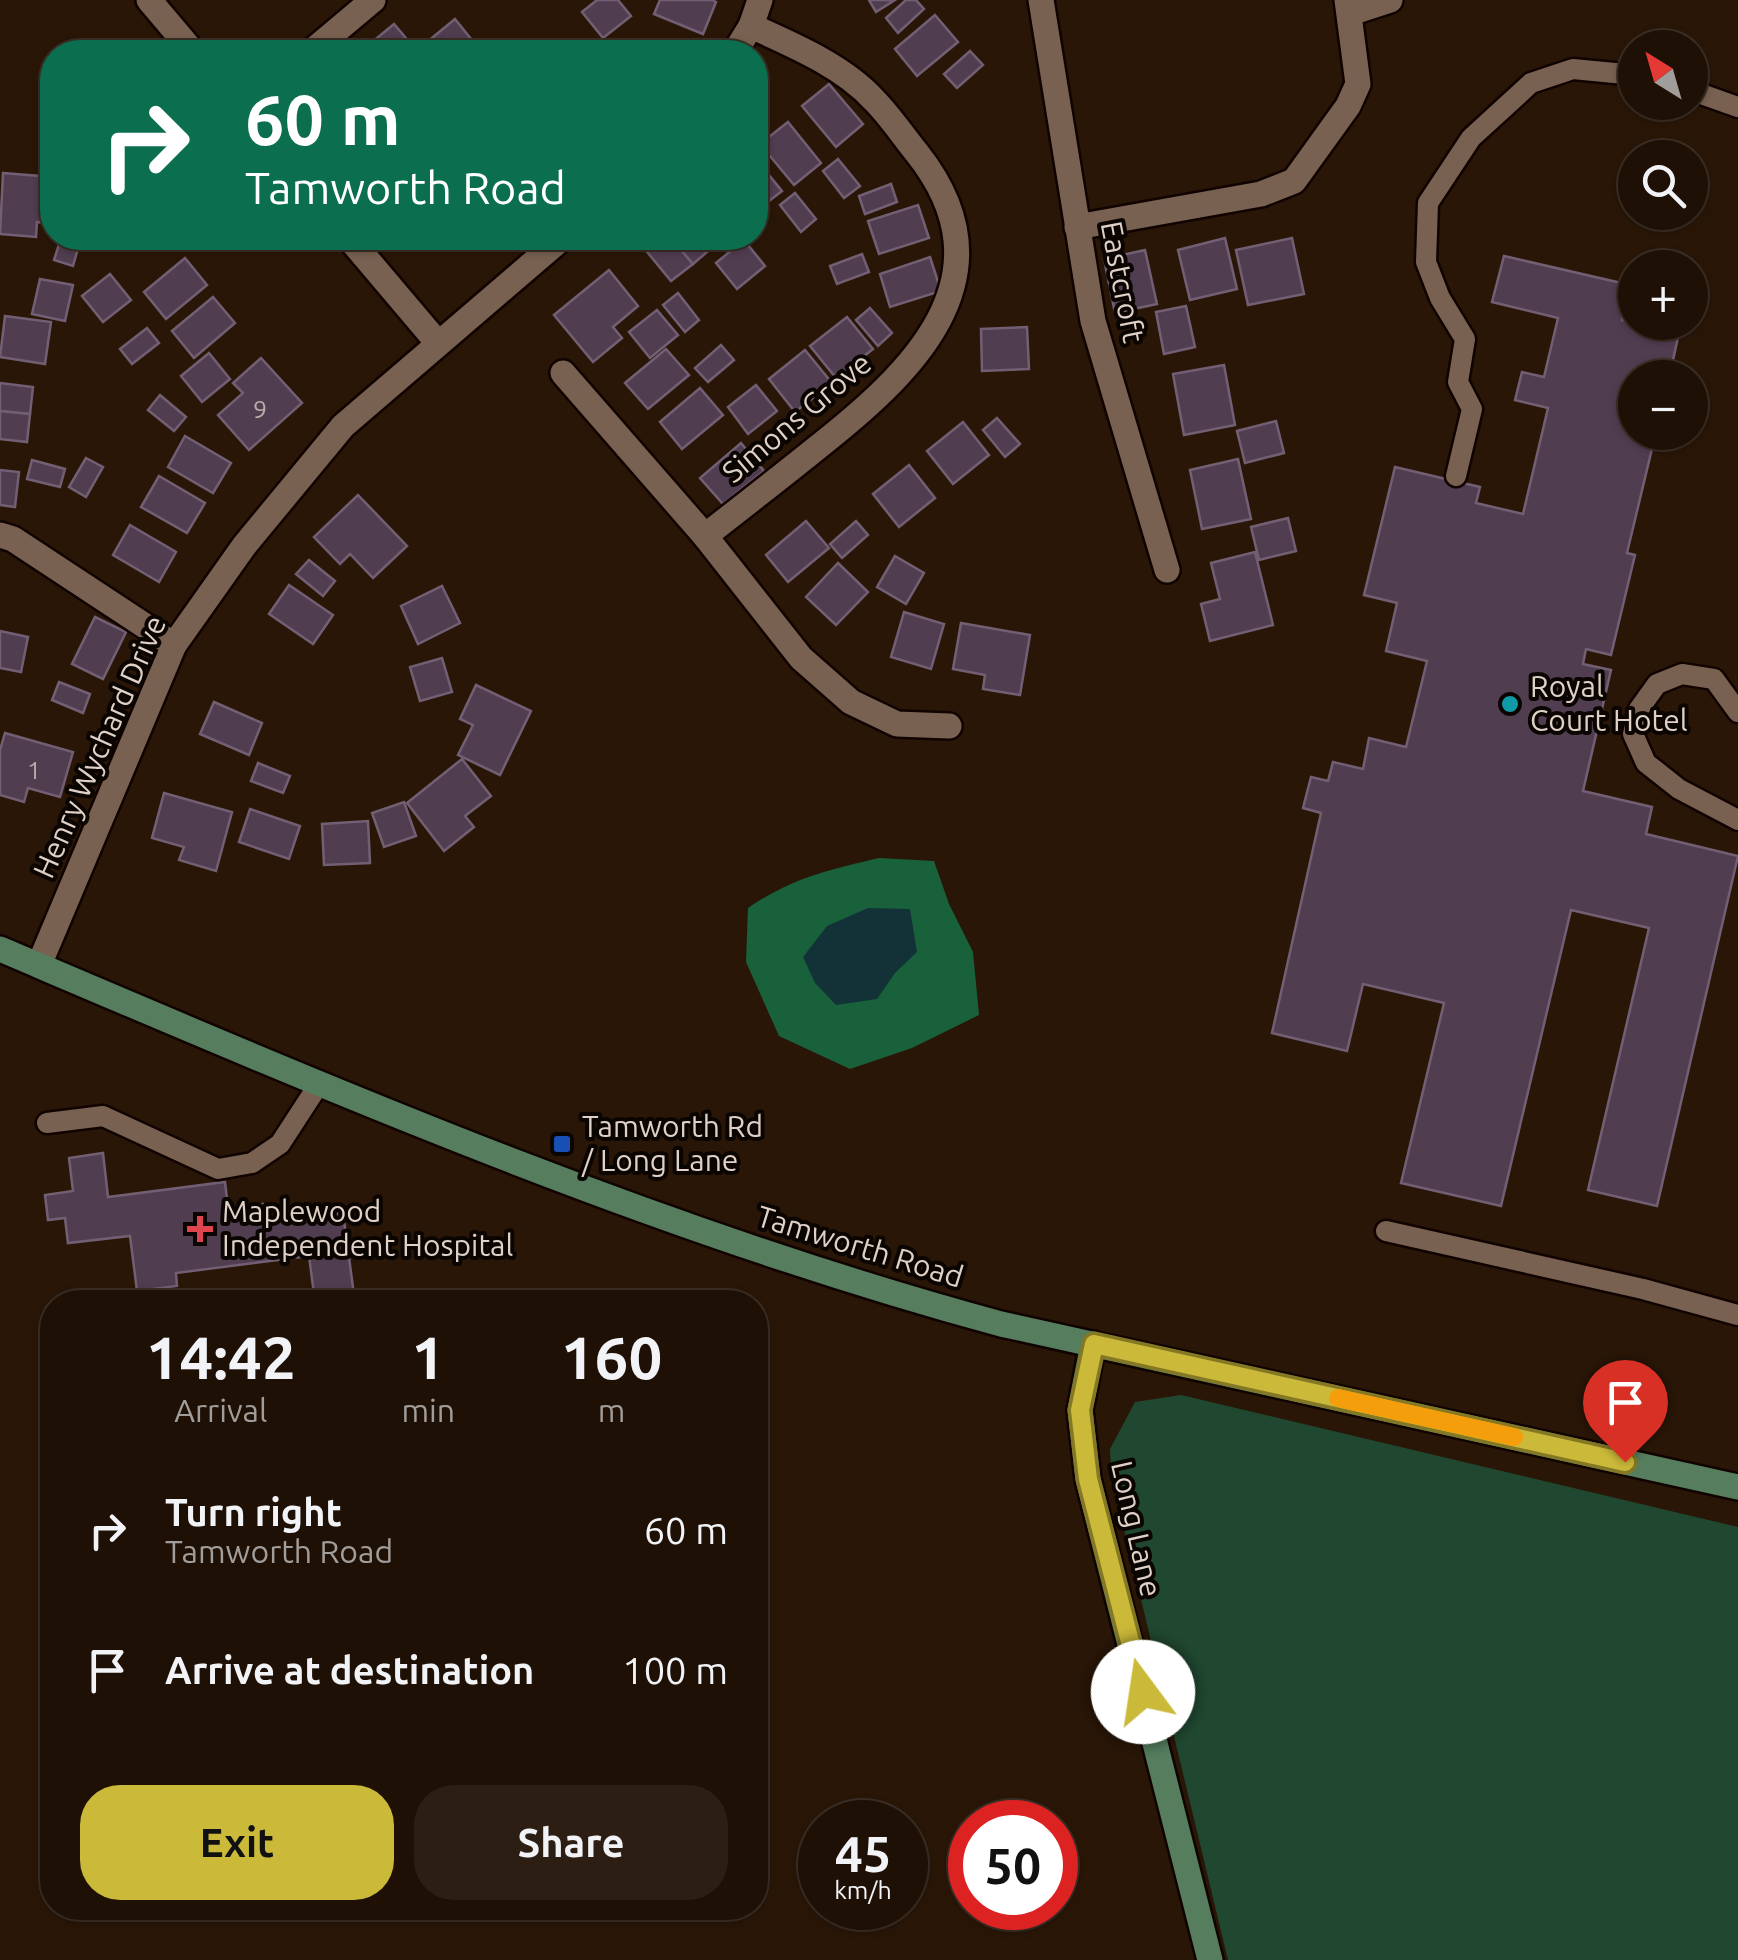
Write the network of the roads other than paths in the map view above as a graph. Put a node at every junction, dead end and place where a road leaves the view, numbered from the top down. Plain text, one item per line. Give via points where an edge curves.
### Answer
1 (149, 0) edge
2 (373, 0) edge
3 (760, 0) edge
4 (1041, 0) edge
5 (1390, 0) edge
6 (1348, 6) edge
7 (751, 26) junction
8 (183, 40) edge
9 (325, 40) edge
10 (742, 40) edge
11 (1618, 73) edge
12 (1708, 97) edge
13 (1738, 108) edge
14 (1078, 227) junction
15 (359, 250) edge
16 (548, 250) edge
17 (437, 342) junction
18 (562, 373) dead end
19 (1456, 476) dead end
20 (0, 535) edge
21 (706, 536) junction
22 (1167, 570) dead end
23 (174, 645) junction
24 (1738, 712) edge
25 (950, 726) dead end
26 (1738, 820) edge
27 (0, 949) edge
28 (39, 966) junction
29 (319, 1084) junction
30 (47, 1123) dead end
31 (1386, 1230) dead end
32 (1738, 1316) edge
33 (1094, 1344) junction
34 (1738, 1487) edge
35 (1210, 1960) edge

1 - 8 street
2 - 9 street
3 - 7 street
4 - 14 street, Eastcroft
5 - 6 street
6 - 14 street via 1358,84 1294,180 1262,194
7 - 10 street
7 - 21 street, Simons Grove via 824,62 872,98 944,194 957,261 946,310 914,360 859,415
11 - 19 lane via 1573,69 1530,83 1471,138 1428,203 1426,262 1465,339 1458,382 1472,408
12 - 13 lane
14 - 22 street, Eastcroft via 1093,321
15 - 17 street
16 - 17 street, Henry Wychard Drive
17 - 23 street, Henry Wychard Drive via 332,439
18 - 21 street
20 - 23 street
21 - 25 street via 802,658 851,702 897,724
23 - 28 street, Henry Wychard Drive
24 - 26 lane via 1714,679 1682,674 1657,684 1632,734 1646,762 1679,789
27 - 28 main road, Tamworth Road
28 - 29 main road, Tamworth Road
29 - 30 lane via 280,1144 252,1164 218,1169 103,1116
29 - 33 main road, Tamworth Road via 749,1247 921,1302
31 - 32 lane
33 - 34 main road, Tamworth Road
33 - 35 main road, Long Lane via 1080,1410 1088,1479

